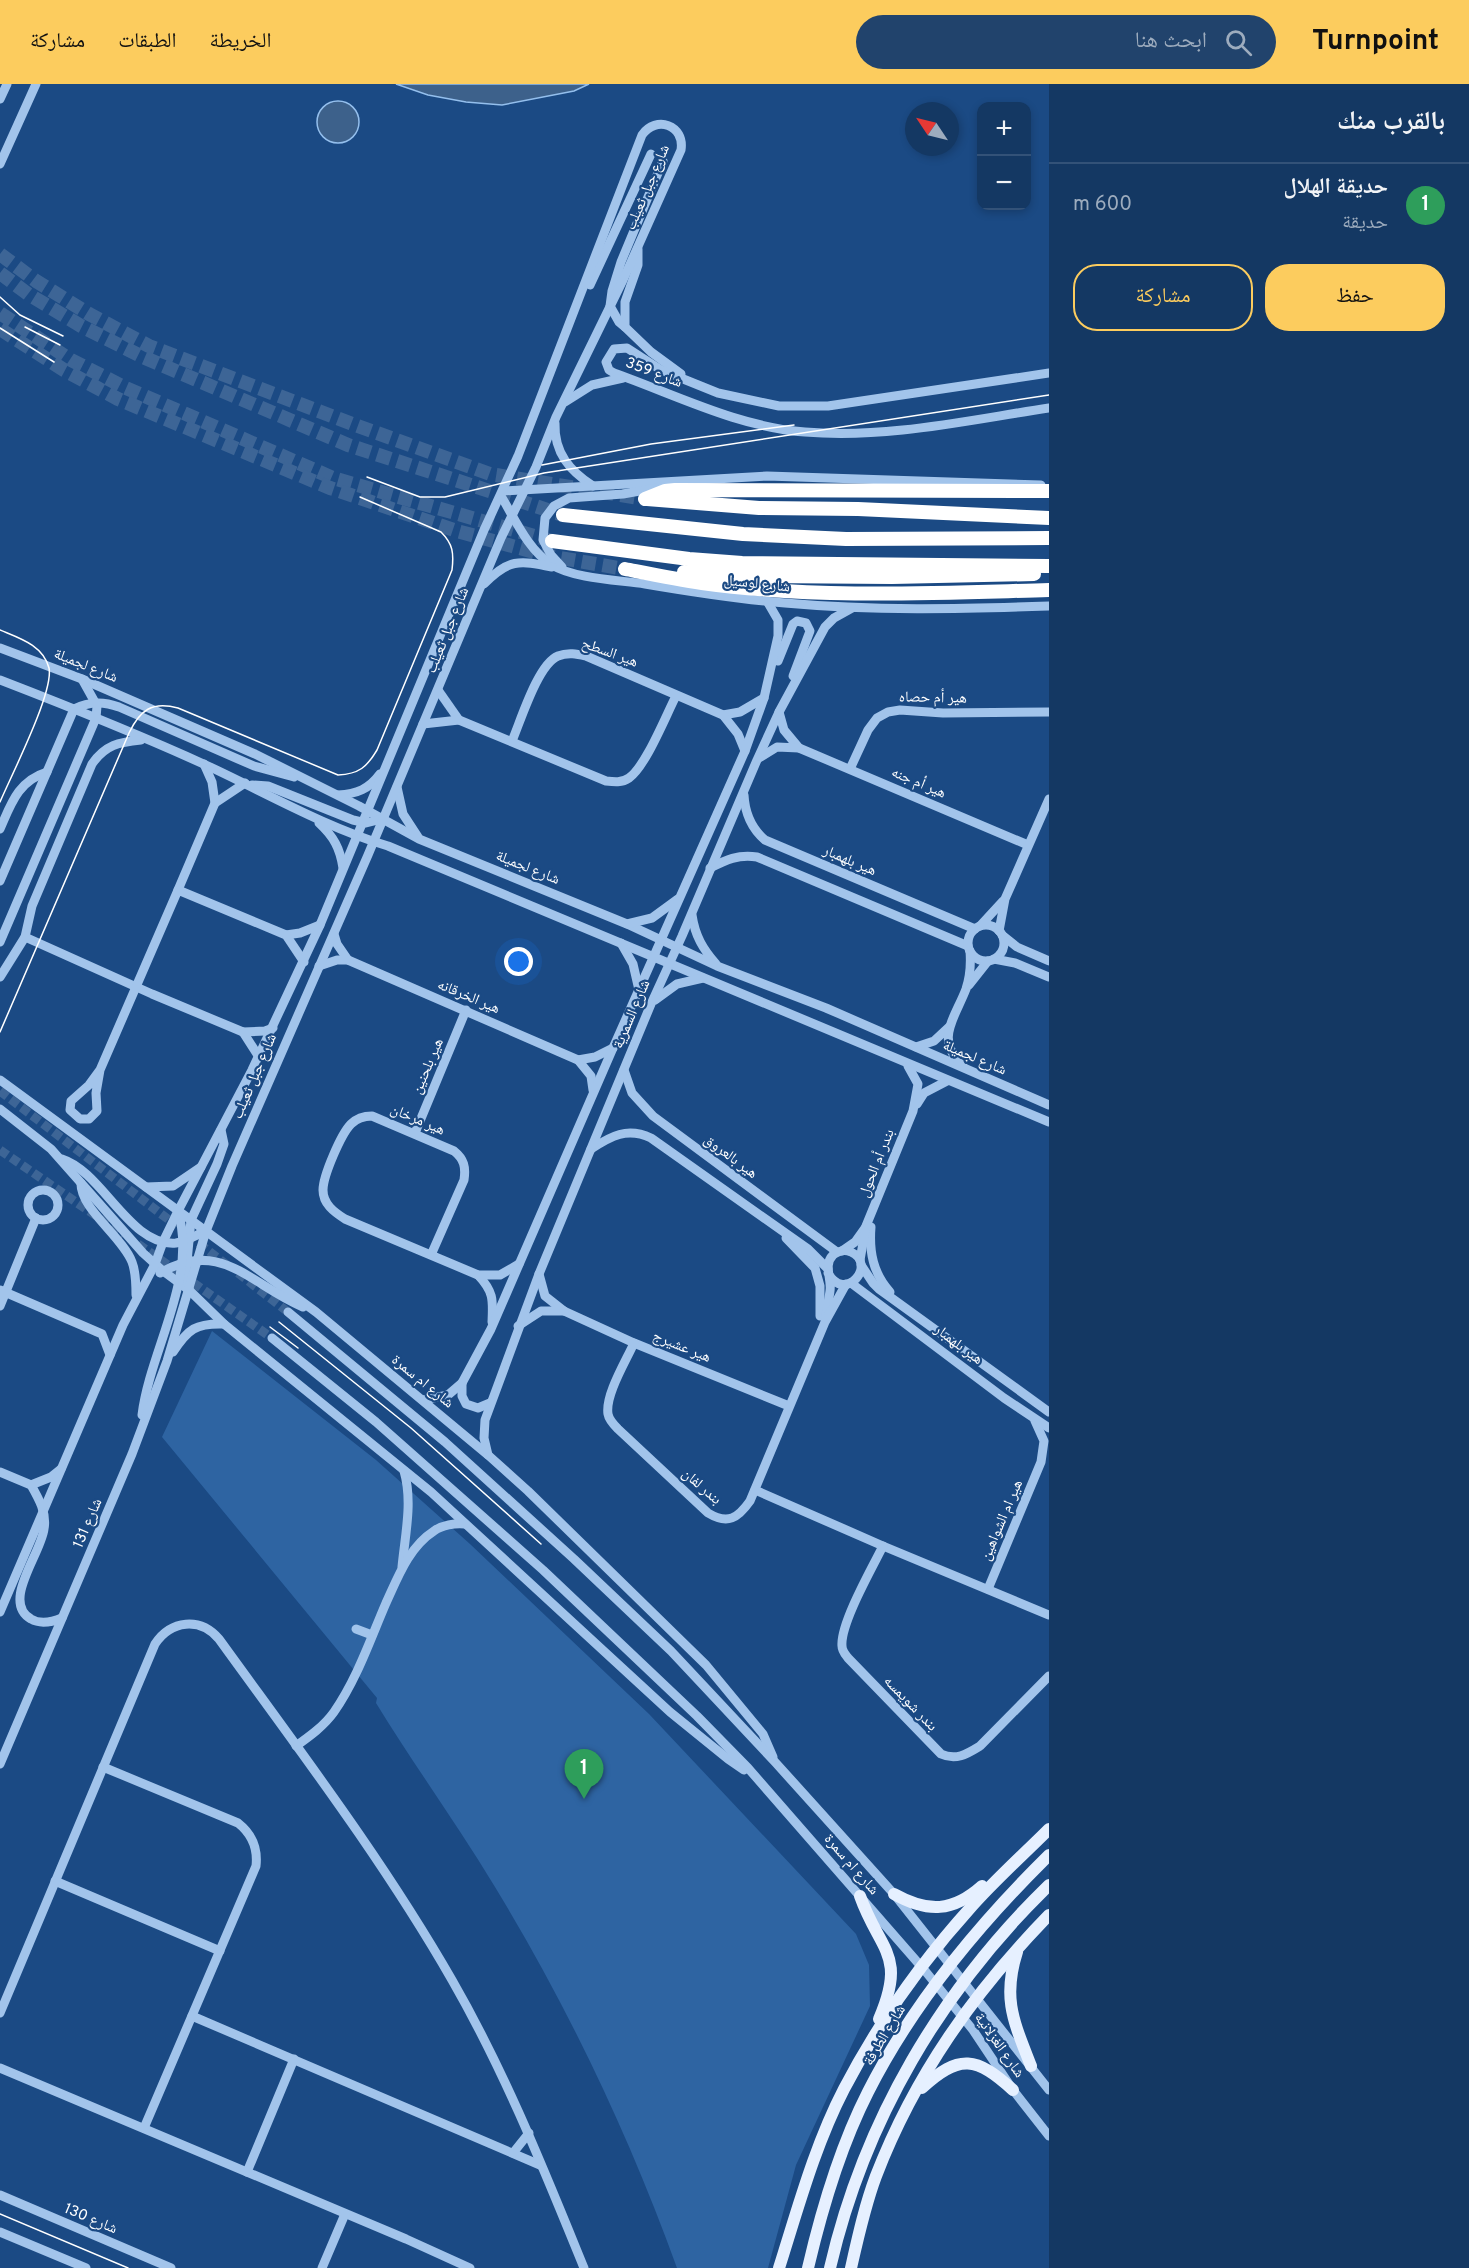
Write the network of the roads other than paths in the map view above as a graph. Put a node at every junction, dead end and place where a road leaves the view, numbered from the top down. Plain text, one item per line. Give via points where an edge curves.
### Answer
1 (6, 84) edge
2 (35, 84) edge
3 (0, 97) edge
4 (651, 154) dead end
5 (663, 161) dead end
6 (0, 164) edge
7 (638, 247) junction
8 (610, 306) junction
9 (625, 327) junction
10 (554, 364) junction
11 (1049, 373) edge
12 (628, 377) junction
13 (692, 383) junction
14 (561, 406) junction
15 (1049, 408) edge
16 (556, 417) junction
17 (696, 479) junction
18 (593, 486) junction
19 (1049, 486) edge
20 (525, 490) junction
21 (1049, 490) edge
22 (502, 494) junction
23 (513, 514) junction
24 (563, 515) tunnel mouth
25 (1049, 518) edge
26 (1049, 538) edge
27 (552, 542) tunnel mouth
28 (1049, 566) edge
29 (566, 570) junction
30 (1049, 573) edge
31 (480, 588) junction
32 (1049, 590) edge
33 (767, 601) junction
34 (1049, 606) edge
35 (852, 608) junction
36 (0, 648) edge
37 (82, 679) junction
38 (0, 680) edge
39 (438, 690) junction
40 (676, 696) junction
41 (764, 698) junction
42 (95, 703) junction
43 (74, 709) junction
44 (780, 712) junction
45 (1049, 712) edge
46 (723, 715) junction
47 (96, 718) junction
48 (459, 720) junction
49 (423, 723) junction
50 (144, 739) junction
51 (512, 741) junction
52 (799, 748) junction
53 (745, 751) junction
54 (757, 760) junction
55 (388, 762) junction
56 (204, 764) junction
57 (850, 769) junction
58 (47, 772) junction
59 (302, 779) junction
60 (247, 784) junction
61 (397, 786) junction
62 (744, 791) junction
63 (338, 795) junction
64 (1049, 800) edge
65 (215, 802) junction
66 (368, 810) junction
67 (313, 818) junction
68 (363, 823) junction
69 (380, 824) junction
70 (0, 829) edge
71 (357, 836) junction
72 (419, 839) junction
73 (374, 842) junction
74 (1028, 845) junction
75 (711, 868) junction
76 (343, 870) junction
77 (0, 881) edge
78 (178, 890) junction
79 (682, 895) junction
80 (1005, 899) junction
81 (692, 914) junction
82 (627, 924) junction
83 (320, 925) junction
84 (977, 928) junction
85 (1000, 933) junction
86 (334, 934) junction
87 (286, 935) junction
88 (25, 937) junction
89 (662, 939) junction
90 (0, 942) edge
91 (621, 942) junction
92 (678, 947) junction
93 (969, 949) junction
94 (654, 956) junction
95 (348, 960) junction
96 (991, 960) junction
97 (1049, 961) edge
98 (304, 962) junction
99 (670, 963) junction
100 (319, 966) junction
101 (717, 966) junction
102 (0, 977) edge
103 (1049, 977) edge
104 (703, 978) junction
105 (967, 986) junction
106 (137, 987) junction
107 (640, 991) junction
108 (651, 1004) junction
109 (466, 1010) junction
110 (949, 1027) junction
111 (273, 1028) junction
112 (243, 1032) junction
113 (916, 1047) junction
114 (613, 1048) junction
115 (259, 1056) junction
116 (578, 1060) junction
117 (906, 1064) junction
118 (100, 1070) junction
119 (624, 1070) junction
120 (966, 1070) junction
121 (0, 1080) edge
122 (947, 1081) junction
123 (593, 1093) junction
124 (1049, 1105) edge
125 (0, 1109) edge
126 (913, 1111) junction
127 (1049, 1122) edge
128 (220, 1130) junction
129 (415, 1133) junction
130 (591, 1149) junction
131 (60, 1158) junction
132 (203, 1165) junction
133 (81, 1183) junction
134 (145, 1187) junction
135 (876, 1204) junction
136 (178, 1211) junction
137 (36, 1218) dead end
138 (191, 1220) junction
139 (866, 1226) junction
140 (782, 1230) junction
141 (206, 1231) junction
142 (185, 1240) junction
143 (163, 1242) junction
144 (839, 1252) junction
145 (430, 1255) junction
146 (197, 1261) junction
147 (860, 1262) junction
148 (184, 1263) junction
149 (155, 1264) junction
150 (519, 1264) junction
151 (828, 1271) junction
152 (163, 1272) junction
153 (538, 1274) junction
154 (478, 1275) junction
155 (179, 1283) junction
156 (849, 1283) junction
157 (141, 1288) junction
158 (190, 1291) junction
159 (3, 1292) edge
160 (135, 1298) junction
161 (0, 1306) edge
162 (564, 1311) junction
163 (288, 1312) tunnel mouth
164 (316, 1312) junction
165 (911, 1312) junction
166 (825, 1322) junction
167 (224, 1324) junction
168 (123, 1325) junction
169 (518, 1327) junction
170 (491, 1329) junction
171 (102, 1334) junction
172 (272, 1338) tunnel mouth
173 (818, 1341) junction
174 (634, 1343) junction
175 (110, 1355) junction
176 (167, 1361) junction
177 (462, 1383) junction
178 (423, 1400) junction
179 (489, 1403) junction
180 (789, 1406) junction
181 (1049, 1412) edge
182 (1035, 1420) junction
183 (1049, 1428) edge
184 (140, 1431) junction
185 (1049, 1454) edge
186 (488, 1455) junction
187 (1041, 1462) junction
188 (61, 1469) junction
189 (0, 1472) edge
190 (404, 1472) junction
191 (31, 1485) junction
192 (755, 1490) junction
193 (44, 1513) junction
194 (465, 1524) junction
195 (883, 1546) junction
196 (401, 1569) junction
197 (988, 1589) junction
198 (0, 1612) edge
199 (1049, 1615) edge
200 (62, 1618) junction
201 (356, 1629) dead end
202 (372, 1635) junction
203 (1049, 1676) edge
204 (296, 1746) junction
205 (775, 1761) junction
206 (0, 1764) edge
207 (103, 1767) junction
208 (756, 1777) junction
209 (1049, 1829) edge
210 (1049, 1855) edge
211 (1008, 1869) junction
212 (54, 1881) junction
213 (1049, 1885) edge
214 (894, 1894) junction
215 (861, 1896) junction
216 (1049, 1916) edge
217 (1019, 1947) junction
218 (940, 1950) junction
219 (220, 1951) junction
220 (924, 1970) junction
221 (974, 1994) junction
222 (0, 2013) edge
223 (959, 2014) junction
224 (192, 2016) junction
225 (873, 2040) junction
226 (294, 2059) junction
227 (1031, 2066) junction
228 (0, 2068) edge
229 (1013, 2090) junction
230 (1049, 2090) edge
231 (913, 2097) junction
232 (144, 2128) junction
233 (529, 2133) junction
234 (1049, 2136) edge
235 (513, 2153) junction
236 (540, 2165) junction
237 (247, 2172) junction
238 (0, 2195) edge
239 (345, 2214) junction
240 (0, 2232) edge
241 (789, 2237) junction
242 (86, 2268) edge
243 (171, 2268) edge
244 (322, 2268) edge
245 (470, 2268) edge
246 (584, 2268) edge
247 (779, 2268) edge
248 (787, 2268) edge
249 (808, 2268) edge
250 (830, 2268) edge
251 (851, 2268) edge

1 - 3 street
2 - 6 street
4 - 10 street
5 - 8 street via 616,277
7 - 8 street, شارع جبل ثعيلب
7 - 9 street via 638,265 625,302
7 - 10 street, شارع جبل ثعيلب via 681,150 680,136 666,124 652,125 642,135
8 - 9 street
8 - 14 street, شارع جبل ثعيلب
9 - 13 street
10 - 22 street, شارع جبل ثعيلب
11 - 13 street, شارع 359 via 803,407 743,400
12 - 13 street, شارع 359 via 607,366 610,352 618,347 627,348 661,370
12 - 14 street via 592,385
12 - 15 street, شارع 359 via 742,420 805,432 906,429
14 - 16 street, شارع جبل ثعيلب
16 - 18 street via 557,444 564,460
16 - 20 street, شارع جبل ثعيلب
17 - 18 street
17 - 19 street via 767,476
17 - 29 street via 623,494 561,501 545,519 543,540
18 - 20 street
20 - 22 street
20 - 23 street, شارع جبل ثعيلب
21 - 25 highway via 675,490 645,499 759,508
22 - 23 street, شارع لوسيل
22 - 55 street, شارع جبل ثعيلب
23 - 29 street, شارع لوسيل via 540,554 553,566
23 - 31 street, شارع جبل ثعيلب
24 - 26 highway via 754,535 846,539
27 - 28 highway, شارع لوسيل via 742,563
29 - 31 street via 517,562 497,571
29 - 33 street, شارع لوسيل
30 - 32 highway via 774,577 625,569 702,583 776,590 874,594
31 - 39 street, شارع جبل ثعيلب
33 - 35 street, شارع لوسيل
33 - 41 street, شارع السمرية via 775,611 779,630
34 - 35 street, شارع لوسيل
35 - 44 street, شارع السمرية via 825,627
36 - 37 street, شارع لجميلة
37 - 42 street
37 - 59 street, شارع لجميلة via 255,754
38 - 43 street
39 - 48 street
39 - 49 street, شارع جبل ثعيلب
40 - 46 street, هير السطح
40 - 51 street via 644,761 626,780 606,781
40 - 51 street, هير السطح via 586,656 556,656 540,674
41 - 44 street via 790,628 797,621 806,623 809,636
41 - 46 street via 740,712
41 - 53 street, شارع السمرية
42 - 43 street
42 - 47 street
42 - 59 street via 119,707 254,766
43 - 47 street
43 - 58 street
44 - 52 street via 784,730
44 - 54 street, شارع السمرية
45 - 57 street, هير أم حصاه via 888,712 868,729
46 - 53 street
47 - 50 street
47 - 90 street
48 - 49 street
48 - 51 street
49 - 61 street, شارع جبل ثعيلب
50 - 56 street
50 - 88 street via 109,746 92,764 32,906
52 - 54 street, هير أم جنه via 777,747
52 - 57 street, هير أم جنه
53 - 79 street, شارع السمرية
54 - 62 street, شارع السمرية
55 - 63 street via 368,787
55 - 66 street, شارع جبل ثعيلب
56 - 60 street
56 - 65 street
57 - 74 street, هير أم جنه
58 - 70 street via 20,788
58 - 77 street
59 - 63 street, شارع لجميلة
60 - 65 street
60 - 67 street
60 - 68 street via 268,786
61 - 69 street, شارع جبل ثعيلب
61 - 72 street via 403,814
62 - 75 street, شارع السمرية
62 - 84 street, هير بلهمبار via 748,818 765,840
63 - 66 street, شارع لجميلة
64 - 74 street
65 - 78 street
66 - 68 street, شارع جبل ثعيلب
66 - 69 street, شارع لجميلة
67 - 71 street
67 - 76 street via 336,841
68 - 69 street
68 - 71 street, شارع جبل ثعيلب
69 - 71 street
69 - 72 street, شارع لجميلة
69 - 73 street, شارع جبل ثعيلب
71 - 73 street
71 - 76 street, شارع جبل ثعيلب
72 - 82 street, شارع لجميلة
73 - 86 street, شارع جبل ثعيلب
73 - 91 street
74 - 80 street
75 - 81 street, شارع السمرية
75 - 93 street via 729,858 757,857
76 - 83 street, شارع جبل ثعيلب
78 - 87 street
78 - 106 street
79 - 82 street via 652,918
79 - 89 street, شارع السمرية
80 - 84 street
80 - 85 street
81 - 92 street, شارع السمرية
81 - 101 street via 700,944
82 - 89 street, شارع لجميلة
83 - 87 street
83 - 98 street, شارع جبل ثعيلب
84 - 85 street via 990,926
84 - 93 street via 969,937
85 - 96 street via 1003,949
85 - 97 street via 1017,947
86 - 95 street
86 - 100 street, شارع جبل ثعيلب
87 - 98 street
88 - 102 street
88 - 106 street
89 - 92 street, شارع لجميلة
89 - 94 street, شارع السمرية
91 - 94 street
91 - 107 street via 633,964
92 - 99 street, شارع السمرية
92 - 101 street, شارع لجميلة
93 - 96 street via 978,959
93 - 105 street
94 - 99 street
94 - 107 street, شارع السمرية
95 - 100 street
95 - 109 street, هير الخرقانه
96 - 103 street via 1015,963
96 - 105 street
98 - 111 street, شارع جبل ثعيلب
99 - 104 street
99 - 108 street, شارع السمرية
100 - 141 street, شارع جبل ثعيلب
101 - 113 street, شارع لجميلة
104 - 108 street via 677,984
104 - 117 street
105 - 110 street
106 - 112 street
106 - 118 street
107 - 114 street, شارع السمرية
108 - 119 street, شارع السمرية
109 - 116 street, هير الخرقانه
109 - 129 street, هير بلحنين
110 - 113 street via 934,1041
110 - 120 street via 951,1054
111 - 112 street
111 - 115 street, شارع جبل ثعيلب
112 - 115 street
113 - 120 street, شارع لجميلة
114 - 116 street
114 - 123 street, شارع السمرية
115 - 128 street, شارع جبل ثعيلب
116 - 123 street via 591,1076
117 - 122 street
117 - 126 street, بندر أم الحول via 918,1084
118 - 118 street via 71,1101 70,1110 80,1119 89,1119 97,1112
119 - 130 street, شارع السمرية
119 - 144 street, هير بالعروق via 632,1093 653,1116
120 - 124 street, شارع لجميلة
121 - 134 street, شارع ام سمرة
122 - 126 street, بندر أم الحول via 924,1093
122 - 127 street
123 - 150 street, شارع السمرية
125 - 131 street, شارع ام سمرة
126 - 135 street, بندر أم الحول
128 - 132 street, شارع جبل ثعيلب
128 - 138 street via 224,1144 221,1154
129 - 145 street, هير مرخان via 454,1151 464,1161 466,1170
129 - 145 street, هير مرخان via 372,1116 356,1120 344,1132 323,1190 334,1213
130 - 140 street, هير بالعروق via 616,1134 642,1134
130 - 153 street, شارع السمرية
131 - 133 street, شارع ام سمرة
131 - 143 street via 79,1167 132,1223
132 - 134 street via 173,1186
132 - 136 street, شارع جبل ثعيلب
133 - 149 street, شارع ام سمرة
133 - 160 street via 86,1201 122,1242 130,1258
134 - 136 street, شارع ام سمرة
135 - 139 street, بندر أم الحول
135 - 165 street, هير بلهمبار via 870,1239 874,1268 882,1283
136 - 138 street, شارع ام سمرة
136 - 142 street
136 - 143 street, شارع جبل ثعيلب
137 - 159 street
138 - 141 street, شارع ام سمرة
138 - 142 street
139 - 144 street, بندر أم الحول via 855,1242
139 - 147 street, بندر أم الحول
140 - 151 street, هير بالعروق via 808,1249
140 - 173 street, هير بالعروق via 815,1268 818,1277
141 - 142 street
141 - 146 street, شارع جبل ثعيلب
141 - 164 street, شارع ام سمرة
142 - 143 street
142 - 148 street
143 - 149 street, شارع جبل ثعيلب
144 - 147 street via 852,1252
144 - 151 street via 828,1262
145 - 154 street, هير مرخان
146 - 148 street
146 - 158 street, شارع جبل ثعيلب
146 - 164 street via 216,1260 230,1266 283,1299
147 - 156 street via 859,1275
147 - 165 street, هير بلهمبار via 873,1284
148 - 152 street
148 - 155 street
148 - 158 street
149 - 152 street, شارع ام سمرة
149 - 157 street
150 - 154 street via 500,1275
150 - 170 street, شارع السمرية
151 - 156 street via 836,1282
151 - 166 street, بندر لفان via 831,1288
152 - 155 street, شارع ام سمرة
152 - 157 street
153 - 162 street, هير عشيرج via 545,1296
153 - 169 street, شارع السمرية
154 - 170 street via 492,1294
155 - 158 street, شارع ام سمرة
155 - 184 street via 149,1380
156 - 166 street, بندر لفان
156 - 182 street, هير بلهمبار
157 - 160 street
158 - 167 street, شارع ام سمرة
158 - 176 street, شارع 131
159 - 161 street
159 - 171 street
160 - 168 street
162 - 169 street via 541,1311
162 - 174 street, هير عشيرج
163 - 205 street, شارع ام سمرة via 445,1442 574,1559 671,1651
164 - 178 street, شارع ام سمرة
165 - 181 street, هير بلهمبار
166 - 173 street, بندر لفان
167 - 176 street via 194,1327
167 - 190 street, شارع ام سمرة
168 - 171 street
168 - 175 street
169 - 179 street, شارع السمرية
170 - 177 street, شارع السمرية
171 - 175 street
172 - 208 street, شارع ام سمرة via 376,1422 543,1570
173 - 180 street, بندر لفان
174 - 180 street, هير عشيرج
174 - 192 street, بندر لفان via 611,1395 608,1411 612,1423 708,1513 721,1520 742,1512
175 - 188 street
176 - 184 street, شارع 131
177 - 178 street via 448,1395
177 - 179 street via 466,1404 478,1408
178 - 186 street, شارع ام سمرة
179 - 186 street, شارع السمرية via 483,1427
180 - 192 street, بندر لفان
182 - 183 street, هير بلهمبار
182 - 187 street, هير ام الشواهين via 1044,1442
184 - 200 street, شارع 131
185 - 187 street, هير ام الشواهين
186 - 205 street, شارع ام سمرة via 706,1665 763,1734
187 - 197 street, هير ام الشواهين
188 - 191 street
188 - 193 street
189 - 191 street
190 - 194 street, شارع ام سمرة
190 - 196 street via 408,1507
191 - 193 street
192 - 195 street
193 - 198 street
193 - 200 street via 43,1535 18,1601 24,1614 35,1621
194 - 196 street via 435,1529
194 - 208 street, شارع ام سمرة via 670,1712
195 - 197 street
195 - 203 street, بندر شويمسه via 848,1620 842,1649 941,1754 955,1758 980,1746
196 - 202 street
197 - 199 street
200 - 206 street, شارع 131
201 - 202 street
202 - 204 street via 335,1711
204 - 207 street via 214,1634 187,1624 168,1630 155,1644
204 - 233 street via 383,1867 430,1943 474,2020
205 - 214 street, شارع ام سمرة
207 - 212 street
207 - 219 street via 232,1820 252,1838 256,1866
208 - 215 street, شارع ام سمرة
209 - 211 main road
210 - 249 main road, شارع الطرفة via 941,1975 882,2066 853,2125 832,2182
211 - 214 main road via 949,1906 928,1908
211 - 218 main road via 970,1908
212 - 219 street
212 - 222 street
213 - 250 main road via 969,1974 903,2074 852,2187
214 - 218 street, شارع ام سمرة
215 - 220 street, شارع ام سمرة
215 - 225 main road via 885,1945 891,1968 891,1989
216 - 217 main road
217 - 221 main road
217 - 227 main road via 1009,1988 1010,2007
218 - 220 main road
218 - 221 street, شارع الغزلانية
219 - 224 street
220 - 223 street, شارع الغزلانية
220 - 225 main road
221 - 223 main road
221 - 227 street, شارع الغزلانية
223 - 229 street, شارع الغزلانية
223 - 231 main road
224 - 226 street
224 - 232 street
225 - 241 main road via 826,2130
226 - 235 street
226 - 237 street
227 - 230 street, شارع الغزلانية
228 - 232 street
229 - 231 main road via 986,2068 964,2063 944,2069
229 - 234 street, شارع الغزلانية
231 - 251 main road via 876,2178
232 - 237 street
233 - 235 street
233 - 236 street
235 - 236 street
236 - 246 street
237 - 239 street
238 - 243 street, شارع 130
239 - 244 street
239 - 245 street
240 - 242 street
241 - 247 main road
241 - 248 main road

